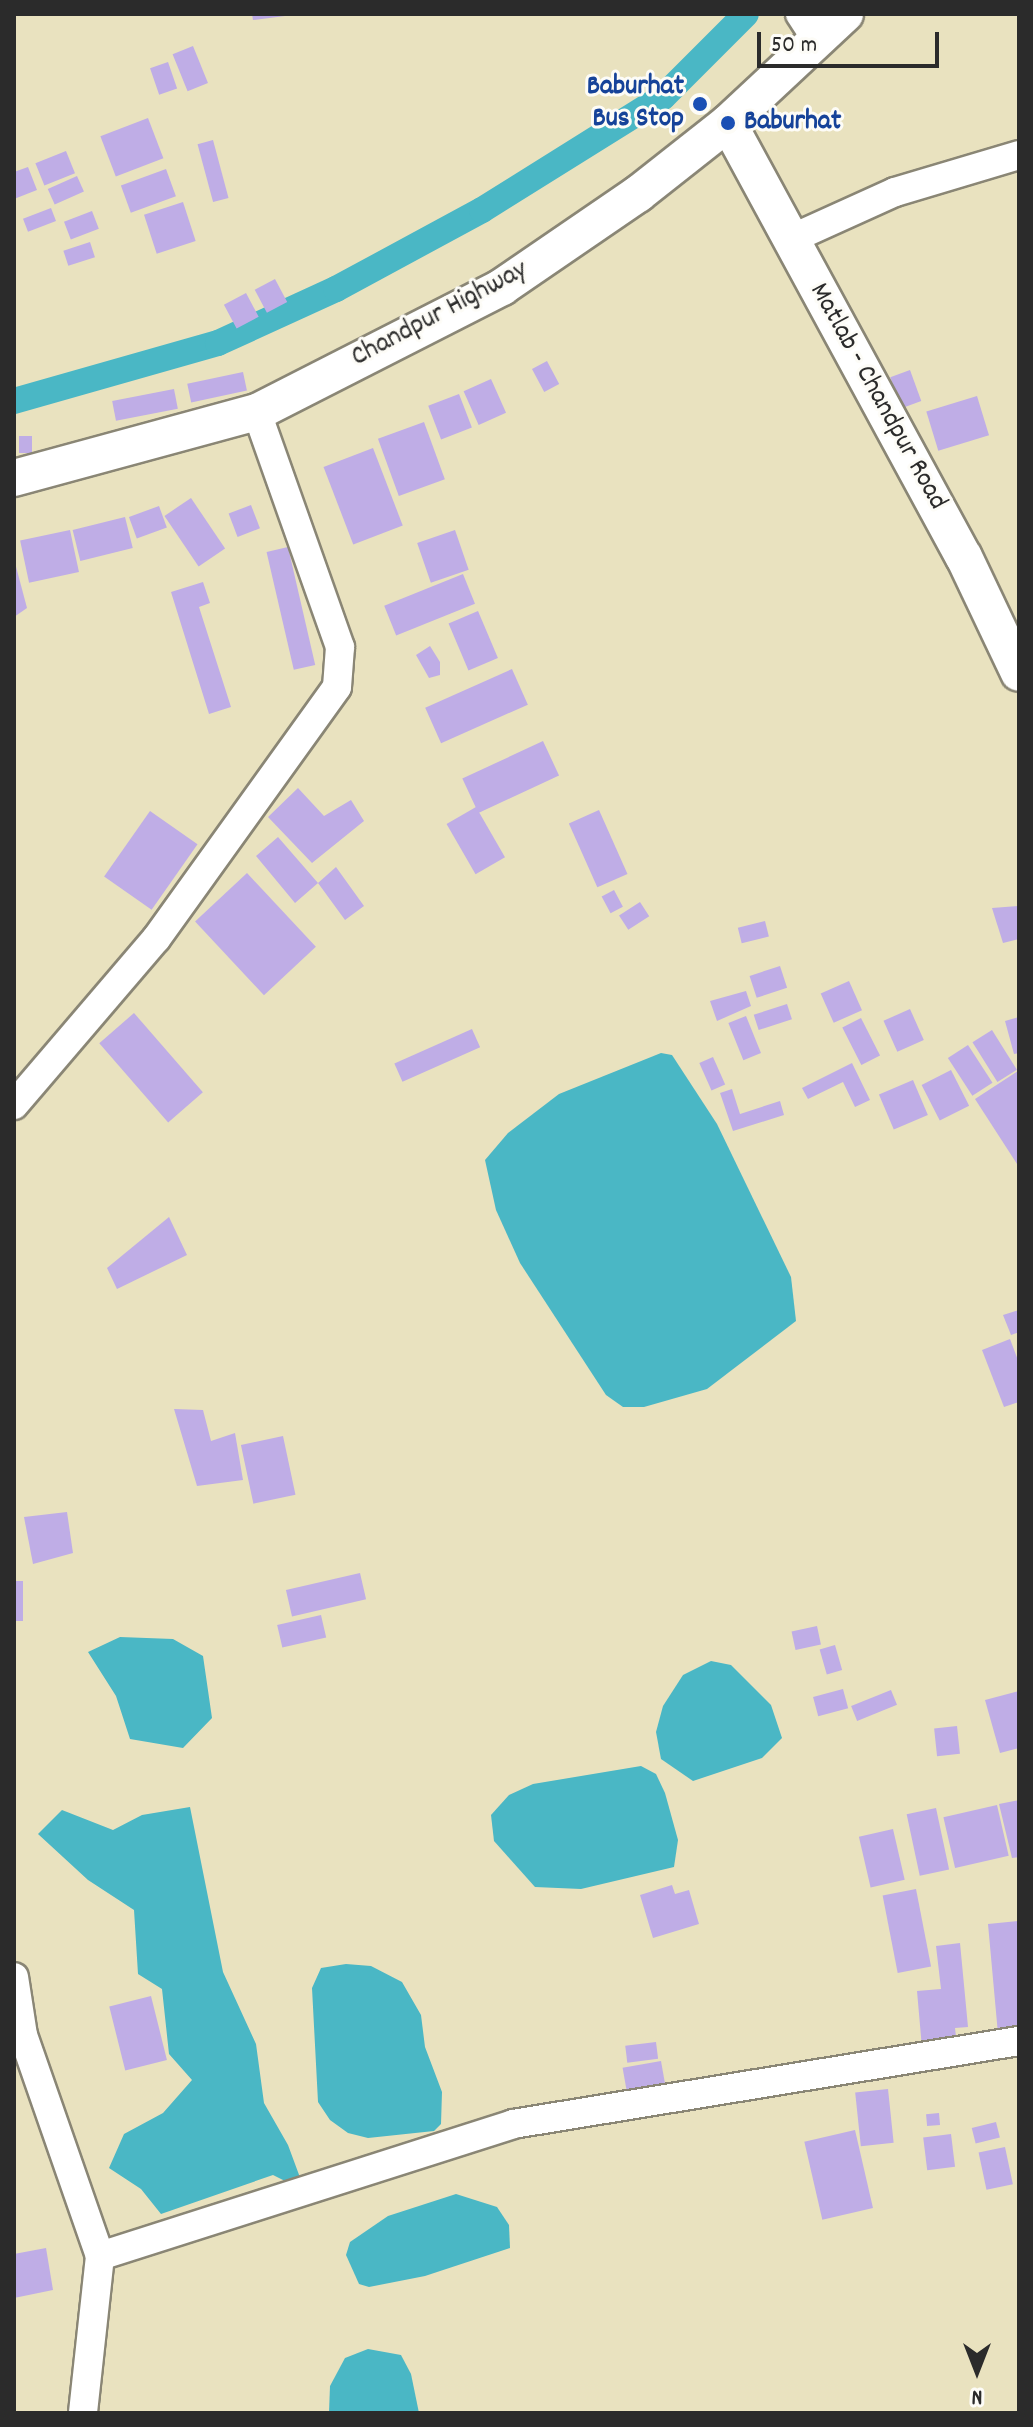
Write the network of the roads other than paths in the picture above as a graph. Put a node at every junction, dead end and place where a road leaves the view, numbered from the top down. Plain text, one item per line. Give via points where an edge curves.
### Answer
1 (845, 14) edge
2 (809, 27) edge
3 (728, 123) junction
4 (1019, 155) edge
5 (791, 239) junction
6 (257, 412) junction
7 (14, 478) edge
8 (1019, 673) edge
9 (14, 1105) edge
10 (14, 1977) edge
11 (1019, 2041) edge
12 (100, 2256) junction
13 (83, 2413) edge

1 - 2 main road, Chandpur Highway
2 - 3 main road, Chandpur Highway
3 - 5 main road, Matlab - Chandpur Road
3 - 6 main road, Chandpur Highway via 638,194 502,287
4 - 5 street via 895,192
5 - 8 main road, Matlab - Chandpur Road via 964,557
6 - 7 main road, Chandpur Highway
6 - 9 street via 340,647 337,687 156,939
10 - 12 street via 23,2035
11 - 12 street via 513,2124
12 - 13 street

